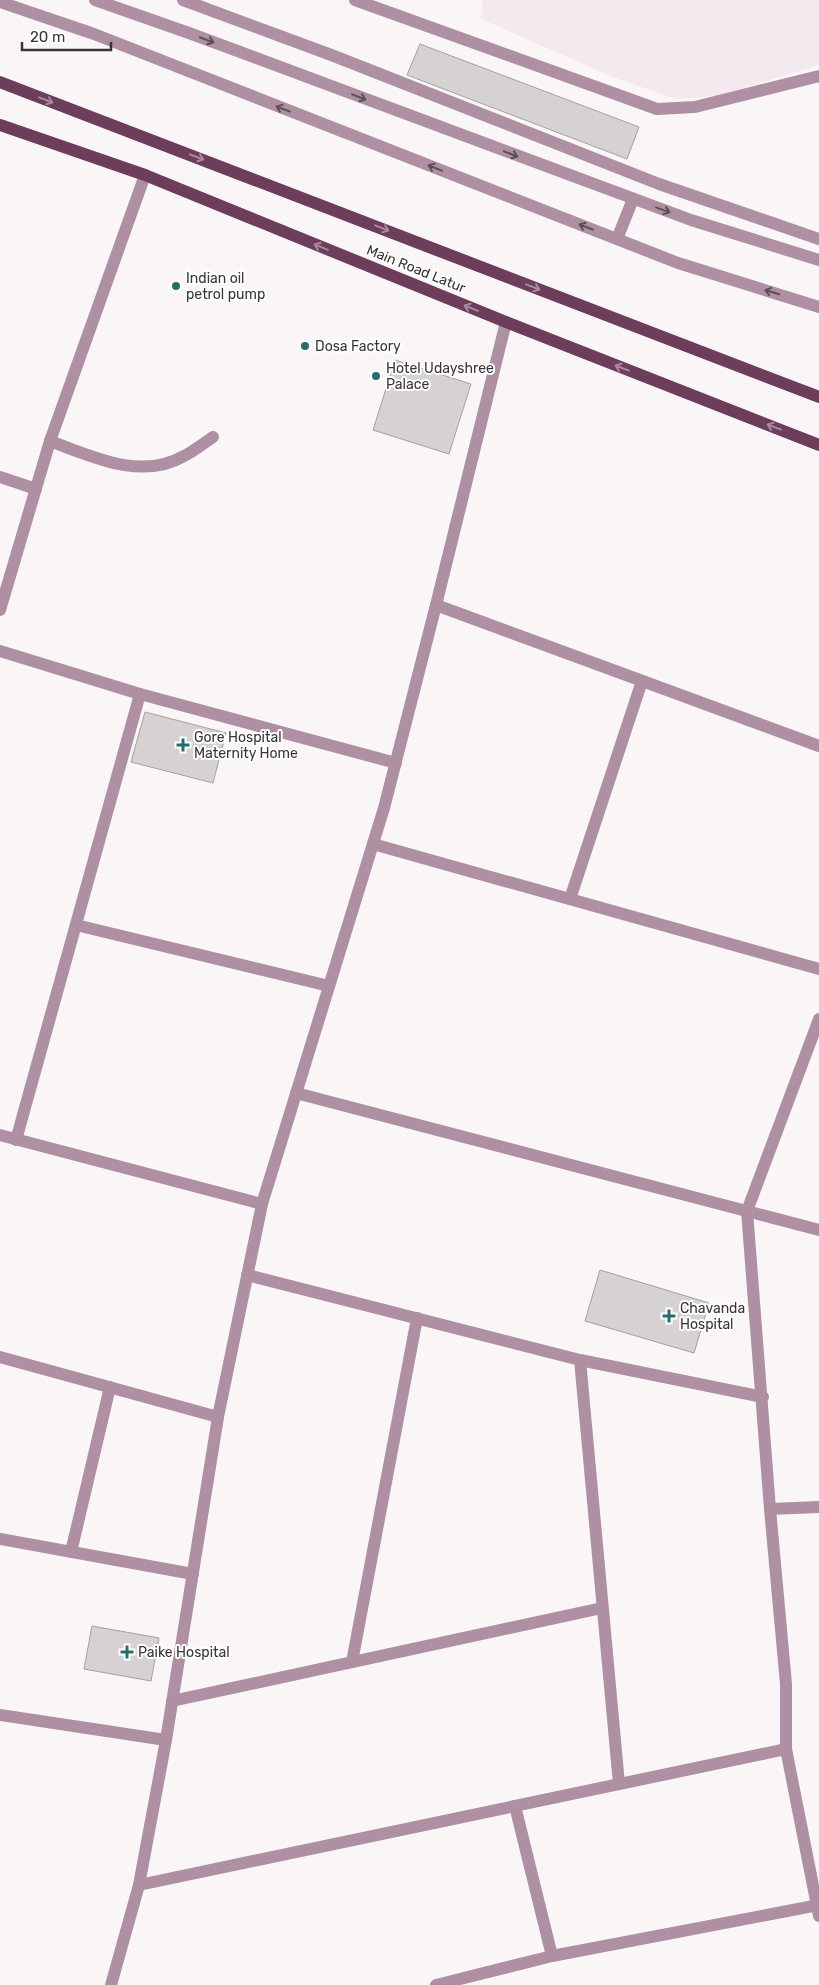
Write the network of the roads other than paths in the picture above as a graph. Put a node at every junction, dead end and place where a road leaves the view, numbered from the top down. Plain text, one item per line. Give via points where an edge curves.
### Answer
1 (95, 0) edge
2 (183, 0) edge
3 (355, 0) edge
4 (0, 2) edge
5 (819, 76) edge
6 (0, 82) edge
7 (0, 125) edge
8 (145, 176) junction
9 (634, 200) junction
10 (617, 239) junction
11 (819, 239) edge
12 (819, 260) edge
13 (819, 307) edge
14 (506, 322) junction
15 (819, 397) edge
16 (213, 437) dead end
17 (50, 441) junction
18 (819, 445) edge
19 (0, 477) edge
20 (36, 489) junction
21 (436, 605) junction
22 (0, 610) edge
23 (0, 651) edge
24 (642, 681) junction
25 (140, 694) junction
26 (819, 746) edge
27 (396, 763) junction
28 (373, 844) junction
29 (570, 899) junction
30 (76, 925) junction
31 (819, 969) edge
32 (329, 986) junction
33 (819, 1019) edge
34 (296, 1093) junction
35 (0, 1136) edge
36 (16, 1140) junction
37 (262, 1204) junction
38 (747, 1211) junction
39 (819, 1230) edge
40 (247, 1275) junction
41 (417, 1318) junction
42 (0, 1357) edge
43 (580, 1360) junction
44 (110, 1387) junction
45 (763, 1397) junction
46 (218, 1417) junction
47 (819, 1506) edge
48 (770, 1509) junction
49 (0, 1539) edge
50 (71, 1552) junction
51 (193, 1574) junction
52 (602, 1608) junction
53 (352, 1662) junction
54 (172, 1701) junction
55 (0, 1715) edge
56 (166, 1740) junction
57 (786, 1749) junction
58 (619, 1784) junction
59 (515, 1806) junction
60 (138, 1885) junction
61 (818, 1909) edge
62 (552, 1956) junction
63 (111, 1985) edge
64 (436, 1985) edge

1 -> 9 street
2 - 11 street via 659,184
3 - 5 street via 657,109 695,107
10 -> 4 street via 94,34
6 -> 15 main road, Main Road Latur
7 - 8 main road, Main Road Latur
14 -> 8 main road, Main Road Latur
8 - 17 street
9 - 10 street
9 -> 12 street
13 -> 10 street via 678,263
18 -> 14 main road, Main Road Latur
14 - 21 street
16 - 17 street via 183,457 146,467 111,462
17 - 20 street
19 - 20 street
20 - 22 street
21 - 24 street
21 - 27 street
23 - 25 street
24 - 26 street
24 - 29 street
25 - 27 street
25 - 30 street
27 - 28 street
28 - 29 street
28 - 32 street
29 - 31 street
30 - 32 street
30 - 36 street
32 - 34 street
33 - 38 street
34 - 37 street
34 - 38 street
35 - 36 street
36 - 37 street
37 - 40 street
38 - 39 street
38 - 45 street
40 - 41 street
40 - 46 street
41 - 43 street
41 - 53 street
42 - 44 street
43 - 45 street
43 - 52 street
44 - 46 street
44 - 50 street
45 - 48 street
46 - 51 street
47 - 48 street
48 - 57 street via 786,1684
49 - 50 street
50 - 51 street
51 - 54 street
52 - 53 street
52 - 58 street
53 - 54 street
54 - 56 street
55 - 56 street
56 - 60 street
57 - 58 street
57 - 61 street
58 - 59 street
59 - 60 street
59 - 62 street
60 - 63 street
61 - 62 street
62 - 64 street

